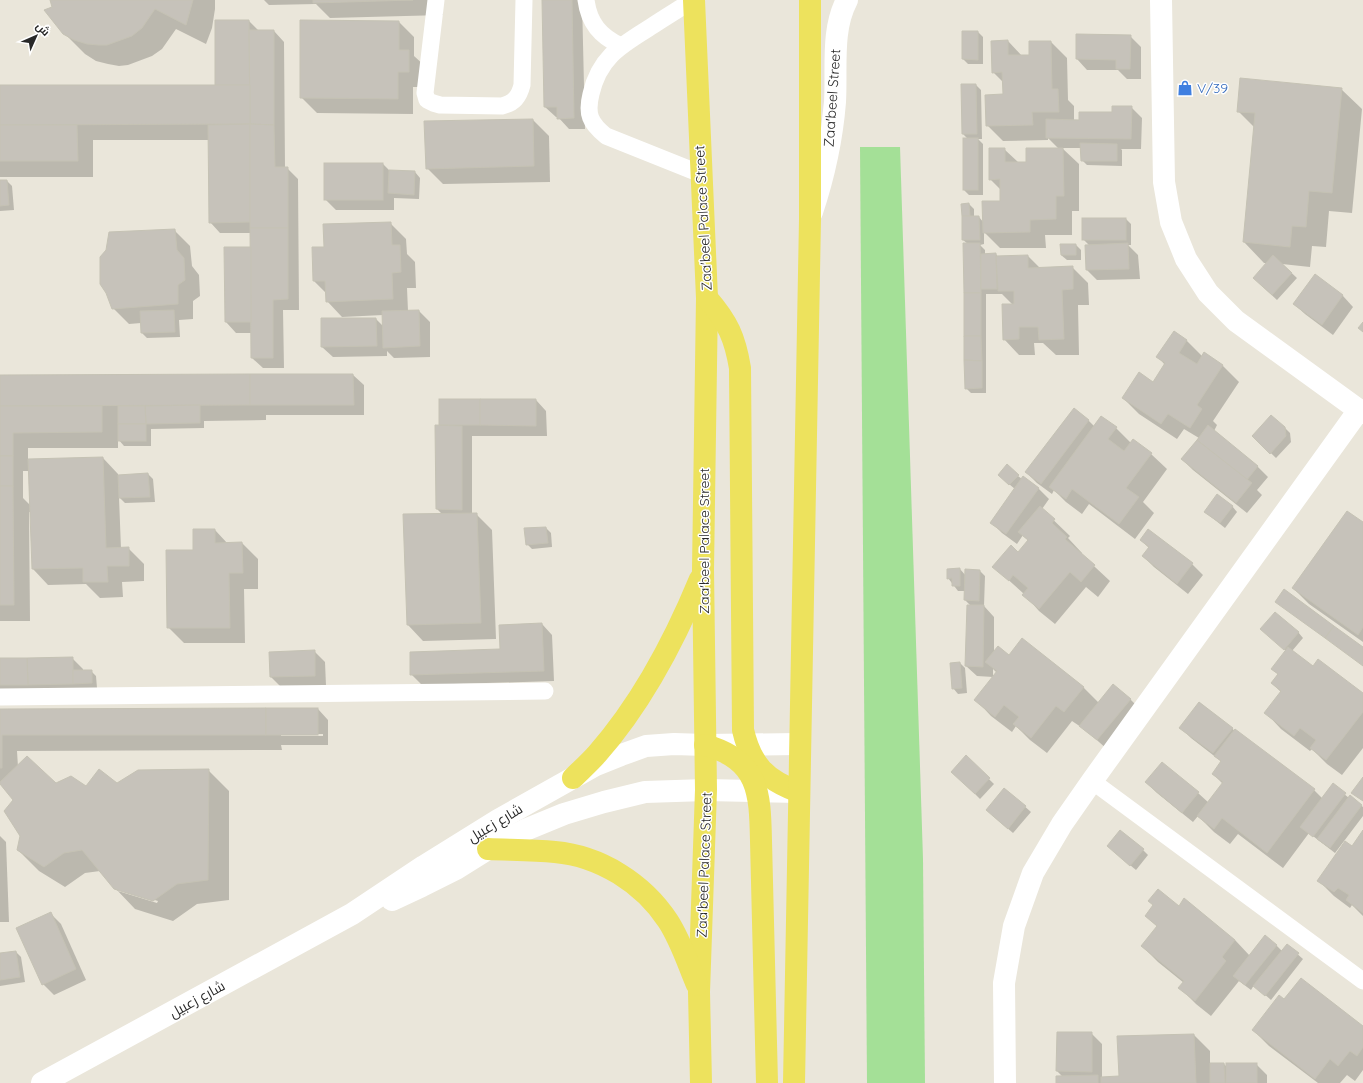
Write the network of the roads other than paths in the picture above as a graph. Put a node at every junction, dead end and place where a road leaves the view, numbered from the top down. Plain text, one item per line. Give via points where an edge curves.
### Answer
1 (436, 0) edge
2 (524, 0) edge
3 (586, 0) edge
4 (693, 0) edge
5 (810, 0) edge
6 (847, 0) edge
7 (1161, 0) edge
8 (620, 46) junction
9 (701, 174) junction
10 (810, 219) junction
11 (707, 298) junction
12 (1361, 412) edge
13 (703, 570) junction
14 (545, 691) dead end
15 (0, 697) edge
16 (746, 744) junction
17 (799, 744) junction
18 (705, 745) junction
19 (573, 778) junction
20 (1092, 781) junction
21 (706, 790) junction
22 (757, 791) junction
23 (799, 792) junction
24 (488, 849) junction
25 (352, 914) junction
26 (1363, 981) edge
27 (700, 992) junction
28 (42, 1083) edge
29 (701, 1083) edge
30 (766, 1083) edge
31 (794, 1083) edge
32 (1005, 1083) edge

1 - 2 lane via 425,88 427,100 440,106 502,106 516,100 522,85
3 - 8 lane via 592,21 609,40
4 - 8 lane
4 - 9 main road, Zaa'beel Palace Street
5 - 10 main road
6 - 10 street, Zaa'beel Street via 841,11 836,38 832,131 820,190
7 - 12 street via 1164,182 1171,222 1186,259 1208,293 1236,321
8 - 9 lane via 608,57 593,86 588,114 592,123 606,136
9 - 11 main road, Zaa'beel Palace Street
10 - 17 main road
11 - 13 main road, Zaa'beel Palace Street
11 - 16 main road via 730,330 740,368 743,730
12 - 20 street
13 - 18 main road, Zaa'beel Palace Street
13 - 19 main road via 684,617 635,704 596,755
14 - 15 lane
16 - 17 street, شارع زعبيل
16 - 18 street, شارع زعبيل
16 - 23 main road via 753,758 773,780
17 - 23 main road
18 - 19 street, شارع زعبيل via 646,746 620,755
18 - 21 main road, Zaa'beel Palace Street
18 - 22 main road via 732,756 752,778
19 - 25 street, شارع زعبيل via 498,820
20 - 26 lane
20 - 32 street via 1062,824 1033,873 1014,926 1004,983
21 - 22 street, شارع زعبيل
21 - 24 street, شارع زعبيل via 645,792 604,802 564,814
21 - 27 main road, Zaa'beel Palace Street
22 - 23 street, شارع زعبيل
22 - 30 main road via 760,816
23 - 31 main road
24 - 25 street, شارع زعبيل via 422,886
24 - 27 main road via 575,855 613,870 634,884 668,921
25 - 28 street, شارع زعبيل
27 - 29 main road, Zaa'beel Palace Street

